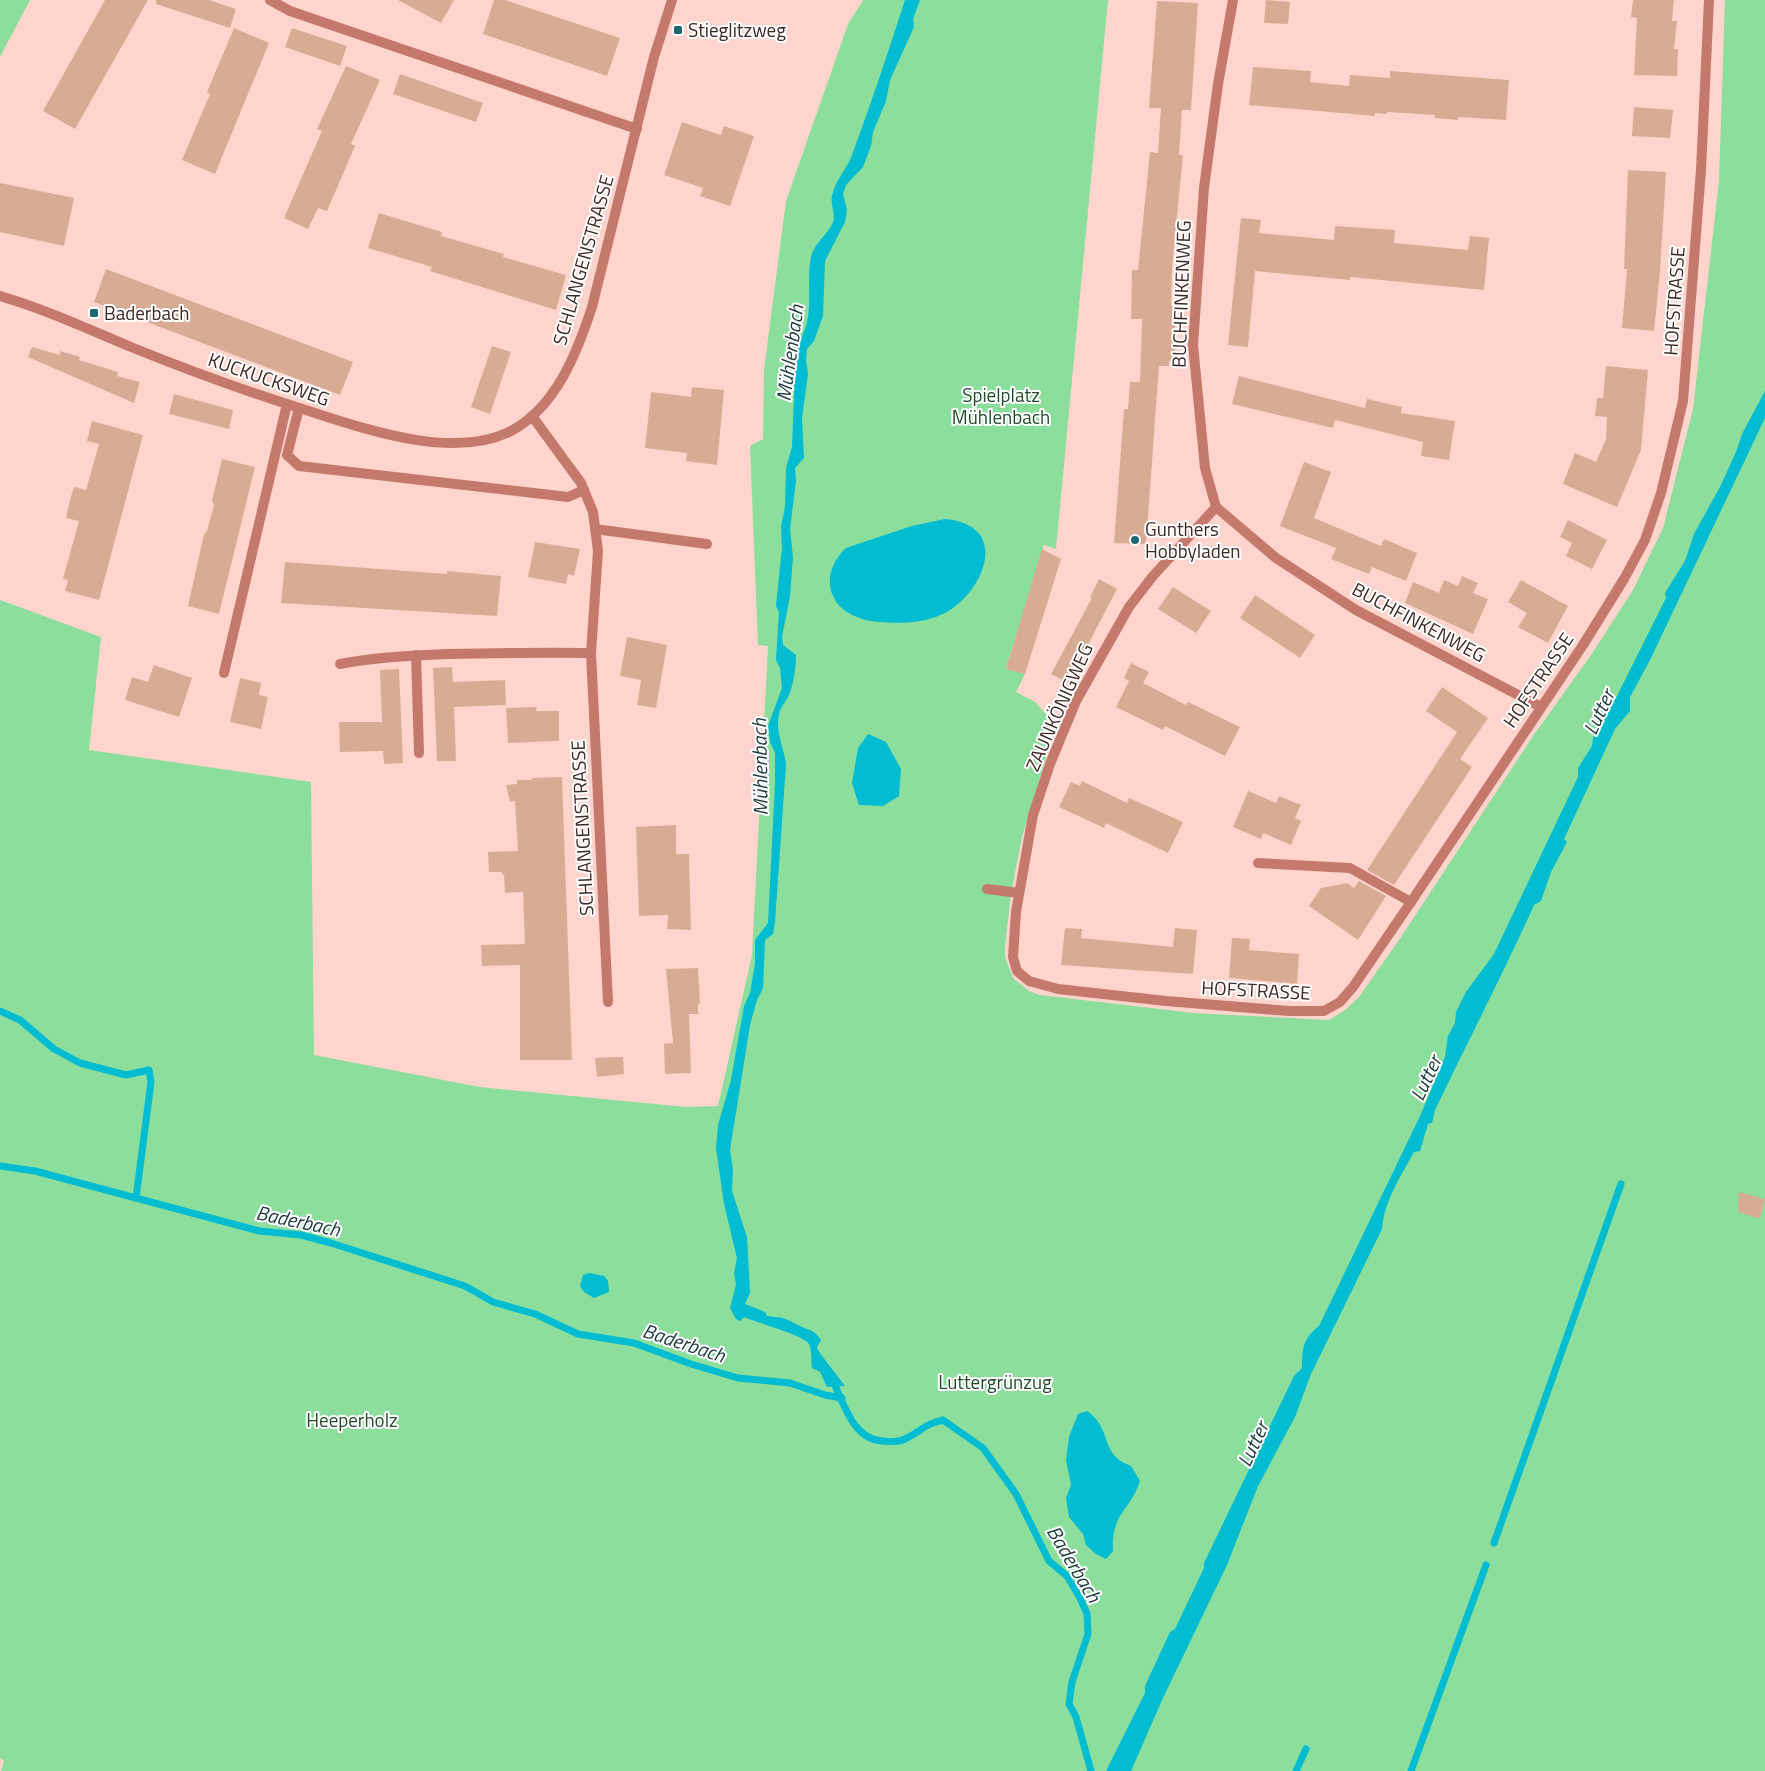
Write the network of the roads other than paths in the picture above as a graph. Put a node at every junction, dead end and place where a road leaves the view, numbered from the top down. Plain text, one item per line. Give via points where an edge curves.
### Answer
1 (270, 0) edge
2 (672, 0) edge
3 (1233, 0) edge
4 (1709, 0) edge
5 (637, 128) junction
6 (0, 296) edge
7 (287, 404) junction
8 (299, 408) junction
9 (532, 416) junction
10 (584, 490) junction
11 (1216, 507) junction
12 (595, 529) junction
13 (707, 544) dead end
14 (592, 653) junction
15 (416, 655) junction
16 (340, 664) dead end
17 (224, 673) dead end
18 (1541, 707) junction
19 (420, 753) dead end
20 (1258, 863) dead end
21 (987, 889) dead end
22 (1019, 893) junction
23 (1411, 902) junction
24 (1013, 957) joint
25 (608, 1002) dead end

1 - 5 street via 290,11
2 - 5 street, SCHLANGENSTRASSE via 656,48
3 - 11 street, BUCHFINKENWEG via 1204,188 1193,345 1205,468
4 - 18 street, HOFSTRASSE via 1702,170 1681,411 1661,493 1645,540 1619,588
5 - 9 street, SCHLANGENSTRASSE via 582,339 560,381
6 - 7 street, KUCKUCKSWEG via 178,366
7 - 8 street, KUCKUCKSWEG
7 - 17 street
8 - 9 street, KUCKUCKSWEG via 363,429 439,442 498,436
8 - 10 street via 288,455 299,466 568,497
9 - 10 street, SCHLANGENSTRASSE
10 - 12 street, SCHLANGENSTRASSE via 593,512
11 - 18 street, BUCHFINKENWEG via 1276,558 1356,610
11 - 22 street, ZAUNKÖNIGWEG via 1129,607 1076,702 1033,815
12 - 13 street
12 - 14 street, SCHLANGENSTRASSE via 598,551
14 - 15 street
14 - 25 street, SCHLANGENSTRASSE
15 - 16 street via 372,657
15 - 19 street
18 - 23 street, HOFSTRASSE
20 - 23 street via 1350,868
21 - 22 street
22 - 24 street, ZAUNKÖNIGWEG
23 - 24 street, HOFSTRASSE via 1340,1002 1324,1010 1289,1011 1166,1002 1058,989 1028,981 1018,971

